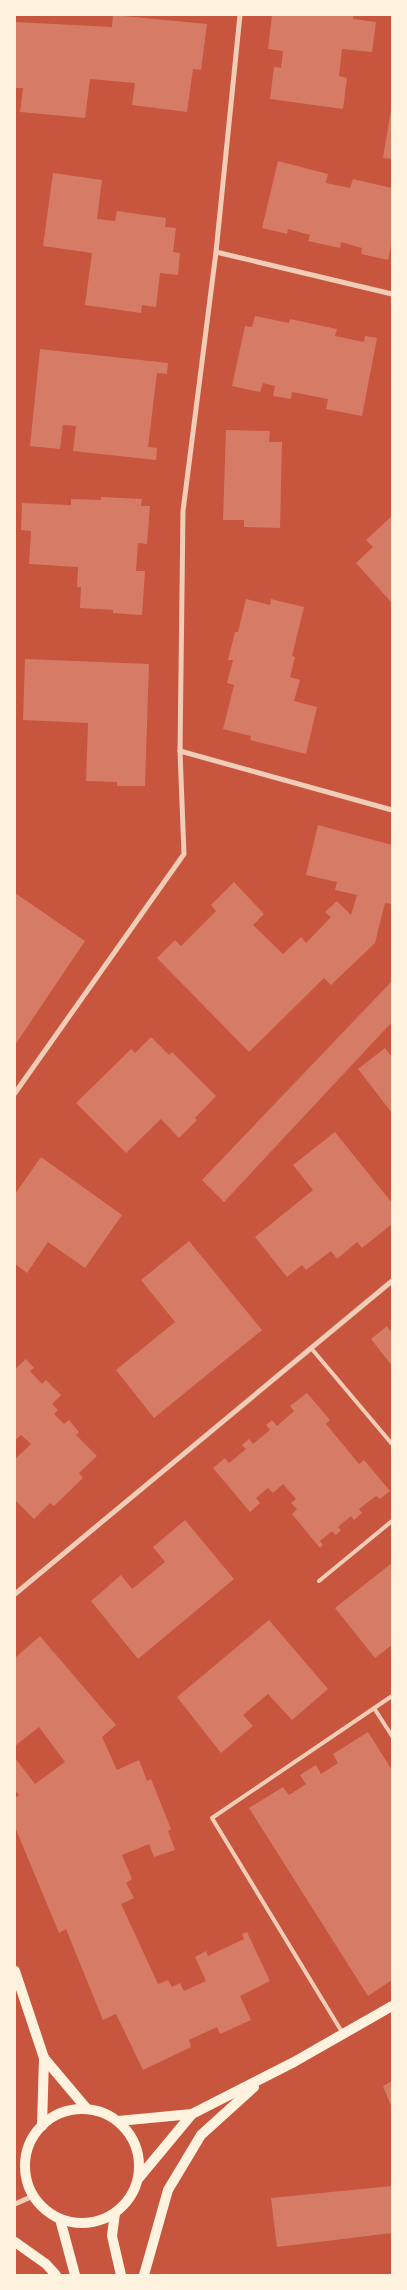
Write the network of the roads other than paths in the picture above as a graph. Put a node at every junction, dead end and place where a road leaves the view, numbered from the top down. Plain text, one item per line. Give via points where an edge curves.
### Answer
1 (240, 15) edge
2 (216, 252) junction
3 (392, 294) edge
4 (180, 751) junction
5 (392, 810) edge
6 (15, 1094) edge
7 (392, 1281) edge
8 (311, 1348) junction
9 (392, 1444) edge
10 (392, 1521) edge
11 (319, 1581) dead end
12 (15, 1594) edge
13 (392, 1696) edge
14 (374, 1708) junction
15 (392, 1736) edge
16 (15, 1971) edge
17 (392, 2006) edge
18 (344, 2034) junction
19 (44, 2058) junction
20 (264, 2077) junction
21 (87, 2109) junction
22 (192, 2114) junction
23 (118, 2121) junction
24 (42, 2126) junction
25 (138, 2180) junction
26 (33, 2196) junction
27 (15, 2204) edge
28 (115, 2213) junction
29 (60, 2219) junction
30 (15, 2242) edge
31 (56, 2275) edge
32 (75, 2275) edge
33 (121, 2275) edge
34 (144, 2275) edge

1 - 2 street
2 - 3 street
2 - 4 street via 183,511
4 - 5 street
4 - 6 street via 184,854
7 - 8 street
8 - 9 lane
8 - 12 street
10 - 11 lane
13 - 14 lane
14 - 15 lane
14 - 18 lane via 212,1818
16 - 19 main road
17 - 18 main road
18 - 20 main road
19 - 21 main road
19 - 24 main road
20 - 22 main road
20 - 34 main road via 201,2135 168,2190
21 - 23 main road
21 - 24 main road via 63,2112
22 - 23 main road
22 - 25 main road
23 - 25 main road via 137,2148
24 - 26 main road via 30,2144 25,2167
25 - 28 main road via 133,2193
26 - 27 street
26 - 29 main road via 44,2209
28 - 29 main road via 98,2221 79,2223
28 - 33 main road via 112,2236
29 - 32 main road
30 - 31 main road

